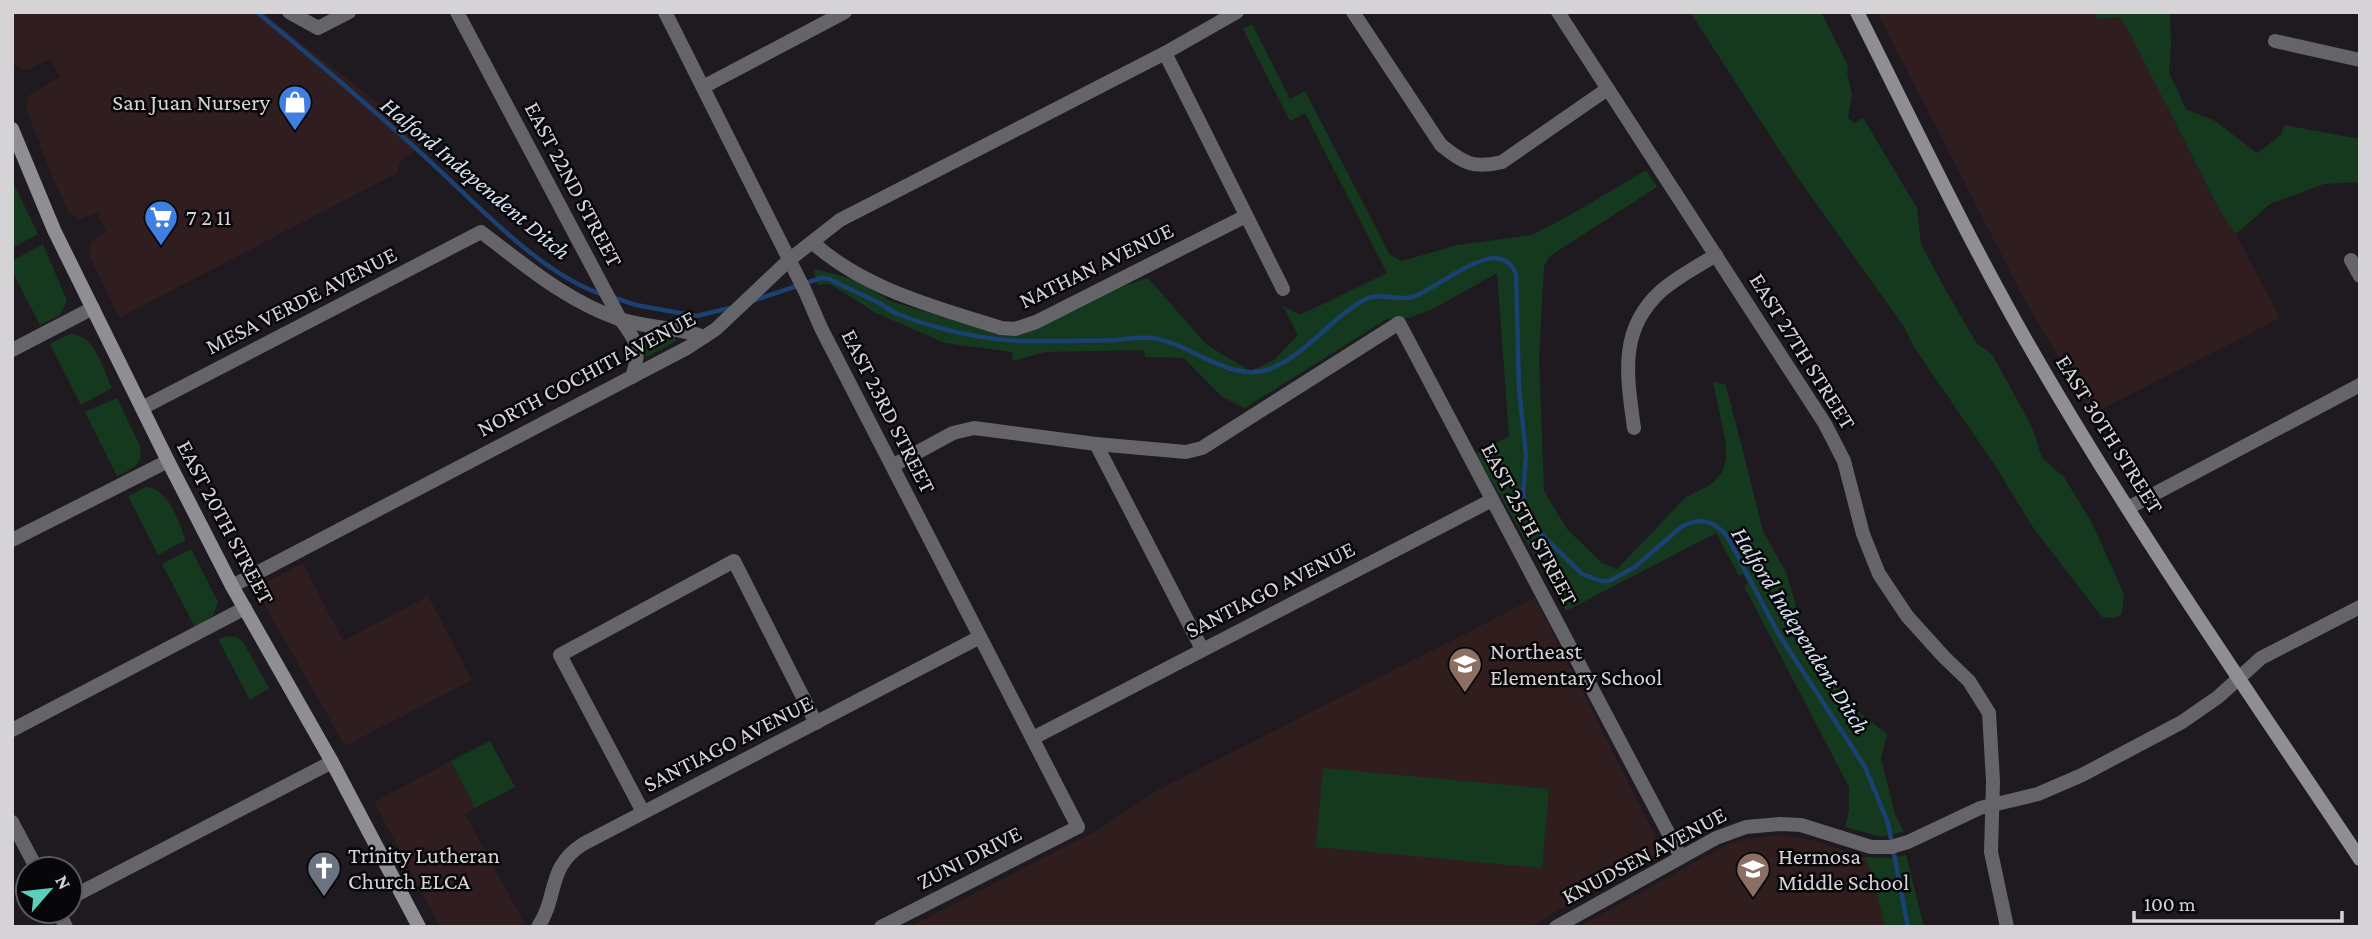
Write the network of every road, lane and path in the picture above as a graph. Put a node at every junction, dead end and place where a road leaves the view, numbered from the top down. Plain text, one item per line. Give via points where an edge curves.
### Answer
1 (289, 12) edge
2 (349, 12) edge
3 (457, 12) edge
4 (665, 12) edge
5 (845, 12) edge
6 (1237, 12) edge
7 (1353, 12) edge
8 (1558, 12) edge
9 (1857, 12) edge
10 (2275, 41) dead end
11 (1165, 52) junction
12 (2360, 60) edge
13 (703, 87) junction
14 (1606, 90) junction
15 (12, 129) edge
16 (15, 149) edge
17 (1246, 216) junction
18 (812, 242) junction
19 (1716, 255) junction
20 (789, 260) junction
21 (2351, 260) dead end
22 (2360, 276) edge
23 (1283, 289) dead end
24 (93, 308) junction
25 (620, 319) junction
26 (704, 337) junction
27 (12, 349) edge
28 (632, 377) junction
29 (2360, 385) edge
30 (142, 408) junction
31 (1634, 428) dead end
32 (1096, 444) junction
33 (168, 461) junction
34 (892, 466) junction
35 (1492, 500) junction
36 (2129, 508) junction
37 (12, 540) edge
38 (232, 586) junction
39 (2360, 607) edge
40 (245, 608) junction
41 (980, 637) junction
42 (1202, 649) junction
43 (2239, 678) junction
44 (816, 723) junction
45 (12, 730) edge
46 (1033, 738) junction
47 (332, 762) junction
48 (1992, 804) junction
49 (643, 812) junction
50 (12, 822) edge
51 (1078, 827) joint
52 (30, 855) edge
53 (1681, 857) junction
54 (2360, 859) edge
55 (84, 891) edge
56 (419, 927) edge
57 (538, 927) edge
58 (881, 927) edge
59 (1556, 927) edge
60 (2007, 927) edge

1 - 2 street via 318,28
3 - 25 street, EAST 22ND STREET
4 - 13 street, EAST 23RD STREET
5 - 13 street
6 - 11 street, NORTH COCHITI AVENUE
7 - 14 street via 1441,145 1459,160 1481,167 1502,162
8 - 14 street, EAST 27TH STREET
9 - 36 main road, EAST 30TH STREET via 2015,322
10 - 12 street
11 - 17 street
11 - 18 street, NORTH COCHITI AVENUE via 840,220
13 - 20 street, EAST 23RD STREET
14 - 19 street, EAST 27TH STREET
15 - 16 main road, EAST 20TH STREET
16 - 24 main road, EAST 20TH STREET
17 - 18 street, NATHAN AVENUE via 1015,329 902,297 829,258
17 - 23 street
18 - 20 street, NORTH COCHITI AVENUE
19 - 31 street via 1662,290 1640,314 1629,344
19 - 48 street, EAST 27TH STREET via 1825,424 1843,461 1879,574 1908,617 1969,681 1989,713
20 - 26 street, NORTH COCHITI AVENUE
20 - 34 street, EAST 23RD STREET
21 - 22 street
24 - 27 street
24 - 30 main road, EAST 20TH STREET
25 - 26 street
25 - 28 street, EAST 22ND STREET via 634,337 639,357
25 - 30 street, MESA VERDE AVENUE via 562,293 481,232
26 - 28 street, NORTH COCHITI AVENUE
28 - 38 street, NORTH COCHITI AVENUE
29 - 36 street
30 - 33 main road, EAST 20TH STREET
32 - 34 street via 974,428 953,433
32 - 35 street, EAST 25TH STREET via 1186,452 1202,448 1399,323
32 - 42 street
33 - 37 street
33 - 38 main road, EAST 20TH STREET
34 - 41 street, EAST 23RD STREET
35 - 42 street, SANTIAGO AVENUE
35 - 53 street, EAST 25TH STREET
36 - 43 main road, EAST 30TH STREET
38 - 40 main road, EAST 20TH STREET
39 - 43 street, KNUDSEN AVENUE via 2261,658
40 - 45 street
40 - 47 main road, EAST 20TH STREET
41 - 44 street, SANTIAGO AVENUE
41 - 46 street, EAST 23RD STREET
42 - 46 street, SANTIAGO AVENUE
43 - 48 street, KNUDSEN AVENUE via 2182,722 2082,775 2038,794
43 - 54 main road, EAST 30TH STREET
44 - 49 street, SANTIAGO AVENUE
44 - 49 street via 734,561 560,655
46 - 51 street, EAST 23RD STREET
47 - 55 street
47 - 56 main road, EAST 20TH STREET
48 - 53 street, KNUDSEN AVENUE via 1891,847 1871,847 1801,825 1780,824 1730,832
48 - 60 street, EAST 27TH STREET via 1991,852
49 - 57 street, SANTIAGO AVENUE via 565,858
50 - 52 street
51 - 58 street, ZUNI DRIVE
53 - 59 street, KNUDSEN AVENUE

